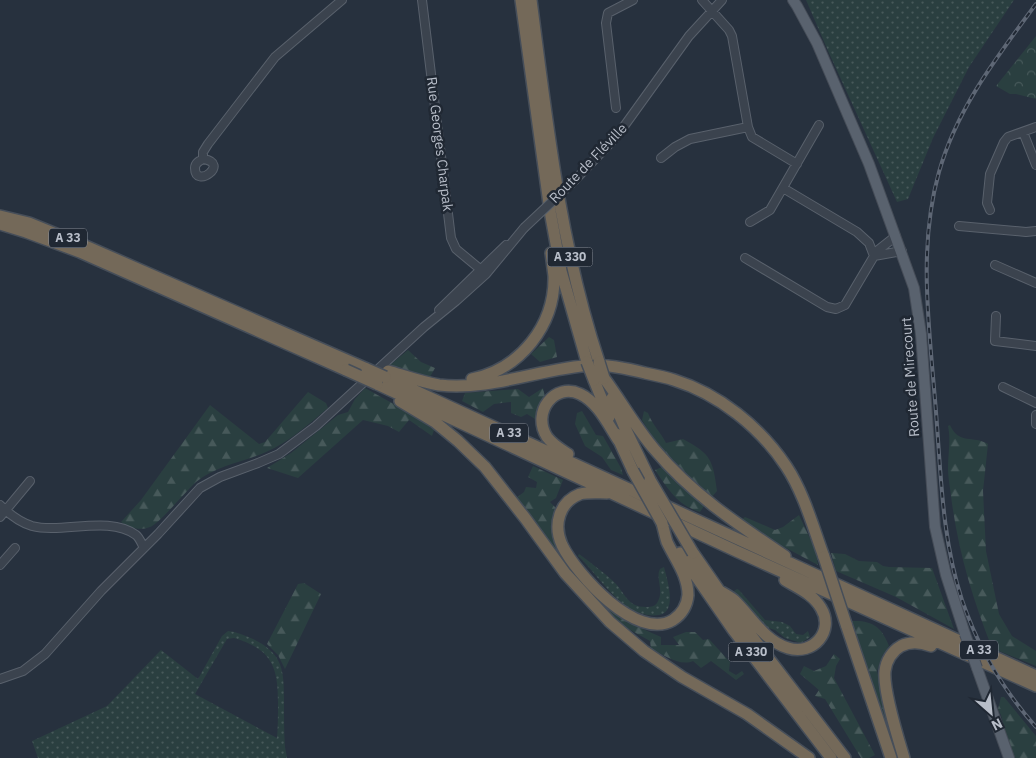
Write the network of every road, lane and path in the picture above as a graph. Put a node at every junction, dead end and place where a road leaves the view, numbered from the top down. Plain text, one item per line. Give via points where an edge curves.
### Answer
1 (342, 0) edge
2 (422, 0) edge
3 (520, 0) edge
4 (531, 0) edge
5 (633, 0) edge
6 (702, 0) edge
7 (722, 0) edge
8 (795, 2) edge
9 (711, 11) junction
10 (616, 108) dead end
11 (819, 125) dead end
12 (748, 127) junction
13 (1036, 127) edge
14 (1023, 132) junction
15 (660, 158) dead end
16 (203, 159) dead end
17 (797, 164) junction
18 (1036, 165) edge
19 (783, 188) junction
20 (990, 210) dead end
21 (550, 211) junction
22 (0, 216) edge
23 (750, 222) dead end
24 (0, 224) edge
25 (959, 226) dead end
26 (1036, 231) edge
27 (896, 236) junction
28 (902, 251) junction
29 (874, 256) junction
30 (745, 258) dead end
31 (995, 265) dead end
32 (483, 272) junction
33 (1036, 283) edge
34 (996, 316) dead end
35 (1036, 346) edge
36 (593, 362) junction
37 (599, 379) junction
38 (381, 380) junction
39 (441, 385) junction
40 (1002, 387) dead end
41 (1036, 403) edge
42 (1036, 415) edge
43 (1036, 424) edge
44 (619, 441) junction
45 (30, 481) dead end
46 (632, 491) junction
47 (614, 494) junction
48 (3, 507) edge
49 (0, 517) edge
50 (158, 534) junction
51 (140, 535) junction
52 (671, 542) junction
53 (146, 545) junction
54 (15, 548) dead end
55 (736, 551) junction
56 (0, 565) edge
57 (813, 575) junction
58 (718, 590) junction
59 (966, 655) junction
60 (1036, 676) edge
61 (0, 679) edge
62 (1036, 686) edge
63 (809, 758) edge
64 (831, 758) edge
65 (845, 758) edge
66 (891, 758) edge
67 (904, 758) edge
68 (1009, 758) edge

1 - 16 street via 275,57 208,144
2 - 32 street, Rue Georges Charpak via 452,238 456,249
3 - 21 highway, A 330
4 - 36 highway, A 330 via 564,231
5 - 10 street via 608,13 606,23
6 - 9 street
7 - 9 street, Route de Fléville
8 - 27 main road, Route de Mirecourt via 817,43 858,137
9 - 12 street via 732,36
9 - 32 street, Route de Fléville, bridge via 689,36 617,136
11 - 17 street
12 - 15 street via 690,139
12 - 17 street via 752,137
13 - 14 street
14 - 18 street
14 - 20 street via 1008,137 990,174 986,203
17 - 19 street
19 - 23 street via 770,210
19 - 29 street via 864,238
21 - 36 highway, A 330 via 561,271
21 - 39 highway via 548,230 554,275 551,304 539,332 525,350 505,367 482,377
22 - 38 highway, A 33, bridge via 29,223 83,244 369,366
24 - 38 highway, A 33, bridge via 80,252 346,370
25 - 26 street
27 - 28 main road, Route de Mirecourt
27 - 29 street
28 - 29 street
28 - 68 main road, Route de Mirecourt, bridge via 914,288 922,334 936,535 965,634
29 - 30 street via 851,298 836,309 827,307
31 - 33 street
32 - 50 street, Route de Fléville via 302,438 265,461 203,486
34 - 35 street via 995,341
36 - 37 highway, A 330, bridge
37 - 44 highway, A 330
37 - 57 highway via 654,450 697,493 723,515
37 - 58 highway, A 330, bridge via 650,480
38 - 39 highway
38 - 46 highway, A 33
38 - 47 highway, A 33
38 - 63 highway via 391,396 435,422 485,467 565,573 610,622 682,677 747,714
39 - 66 highway, bridge via 510,380 594,365 631,369 675,380 730,408 760,434 786,467 806,505
40 - 41 street
42 - 43 street
44 - 46 highway via 598,410 579,393 565,392 554,396 541,414 547,436 555,446
44 - 52 highway, A 330, bridge
45 - 48 street
46 - 57 highway, A 33
47 - 52 highway via 580,494 566,503 558,516 559,537 575,565 600,593 640,622 664,624 683,611 687,601 688,589
47 - 55 highway, A 33
48 - 49 street
48 - 51 street via 25,523 38,527 108,526
50 - 51 street
50 - 53 street, Route de Fléville
51 - 53 street
52 - 64 highway, A 330
53 - 61 street, Route de Fléville via 39,660 23,672
54 - 56 street
55 - 58 highway via 812,597 825,620 823,635 810,648 787,648 769,637 733,599
55 - 59 highway, A 33
57 - 60 highway, A 33
58 - 65 highway, A 330
59 - 62 highway, A 33
59 - 67 highway via 951,654 922,642 908,642 889,659 885,684

